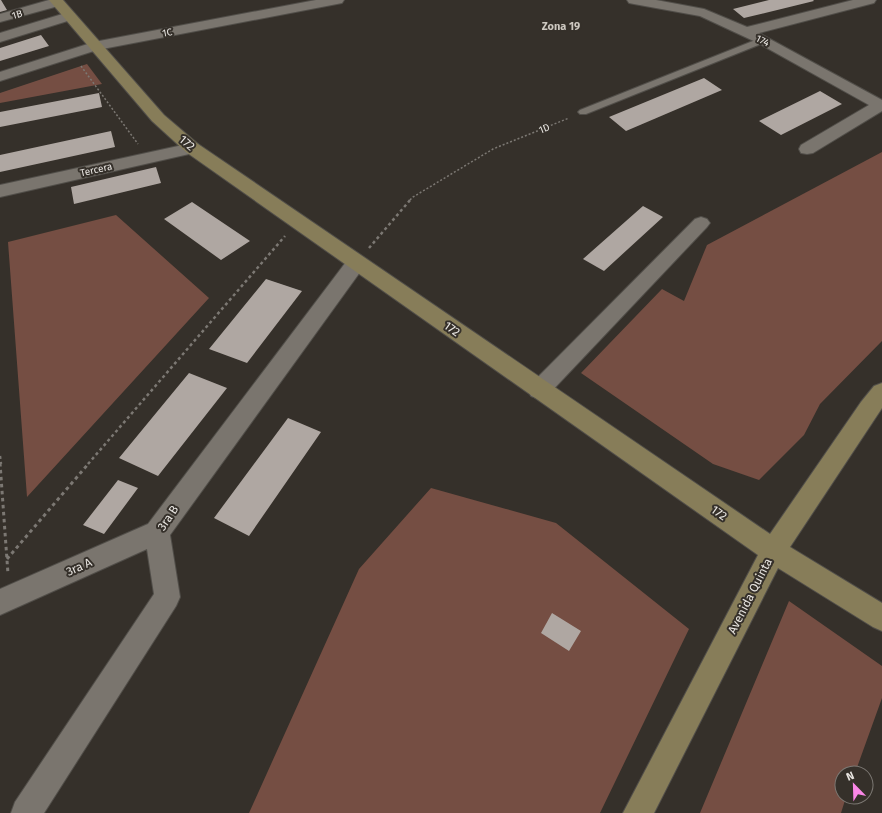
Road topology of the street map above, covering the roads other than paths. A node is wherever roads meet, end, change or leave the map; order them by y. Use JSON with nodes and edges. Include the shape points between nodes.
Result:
{"nodes":[{"id":1,"x":330,"y":0,"type":"edge"},
{"id":2,"x":634,"y":0,"type":"edge"},
{"id":3,"x":704,"y":0,"type":"edge"},
{"id":4,"x":869,"y":0,"type":"edge"},
{"id":5,"x":61,"y":6,"type":"edge"},
{"id":6,"x":0,"y":18,"type":"edge"},
{"id":7,"x":746,"y":32,"type":"junction"},
{"id":8,"x":0,"y":38,"type":"edge"},
{"id":9,"x":763,"y":40,"type":"junction"},
{"id":10,"x":94,"y":46,"type":"junction"},
{"id":11,"x":0,"y":77,"type":"edge"},
{"id":12,"x":881,"y":105,"type":"edge"},
{"id":13,"x":583,"y":112,"type":"road end"},
{"id":14,"x":192,"y":148,"type":"junction"},
{"id":15,"x":807,"y":149,"type":"dead end"},
{"id":16,"x":0,"y":191,"type":"edge"},
{"id":17,"x":701,"y":223,"type":"dead end"},
{"id":18,"x":356,"y":263,"type":"junction"},
{"id":19,"x":539,"y":390,"type":"junction"},
{"id":20,"x":882,"y":392,"type":"edge"},
{"id":21,"x":157,"y":532,"type":"junction"},
{"id":22,"x":773,"y":551,"type":"junction"},
{"id":23,"x":5,"y":600,"type":"edge"},
{"id":24,"x":882,"y":618,"type":"edge"},
{"id":25,"x":26,"y":813,"type":"edge"},
{"id":26,"x":638,"y":813,"type":"edge"}],
"edges":[{"from":1,"to":10,"type":"street","name":"1C"},
{"from":2,"to":7,"type":"street","name":"174","via":[[704,13]]},
{"from":3,"to":7,"type":"street"},
{"from":4,"to":7,"type":"street"},
{"from":5,"to":6,"type":"street","name":"1B"},
{"from":5,"to":8,"type":"street"},
{"from":5,"to":10,"type":"street","name":"172"},
{"from":7,"to":9,"type":"street","name":"174"},
{"from":9,"to":12,"type":"street","name":"174"},
{"from":9,"to":13,"type":"lane"},
{"from":10,"to":11,"type":"street","name":"1C"},
{"from":10,"to":14,"type":"street","name":"172","via":[[158,118]]},
{"from":12,"to":15,"type":"street"},
{"from":14,"to":16,"type":"street","name":"Tercera"},
{"from":14,"to":18,"type":"street","name":"172"},
{"from":17,"to":19,"type":"street"},
{"from":18,"to":19,"type":"street","name":"172"},
{"from":18,"to":21,"type":"street","name":"3ra B"},
{"from":19,"to":22,"type":"street","name":"172"},
{"from":20,"to":22,"type":"street","name":"Avenida Quinta"},
{"from":21,"to":23,"type":"street","name":"3ra A"},
{"from":21,"to":25,"type":"street","name":"3ra B","via":[[167,597]]},
{"from":22,"to":24,"type":"street","name":"172"},
{"from":22,"to":26,"type":"street","name":"Avenida Quinta"}]}
